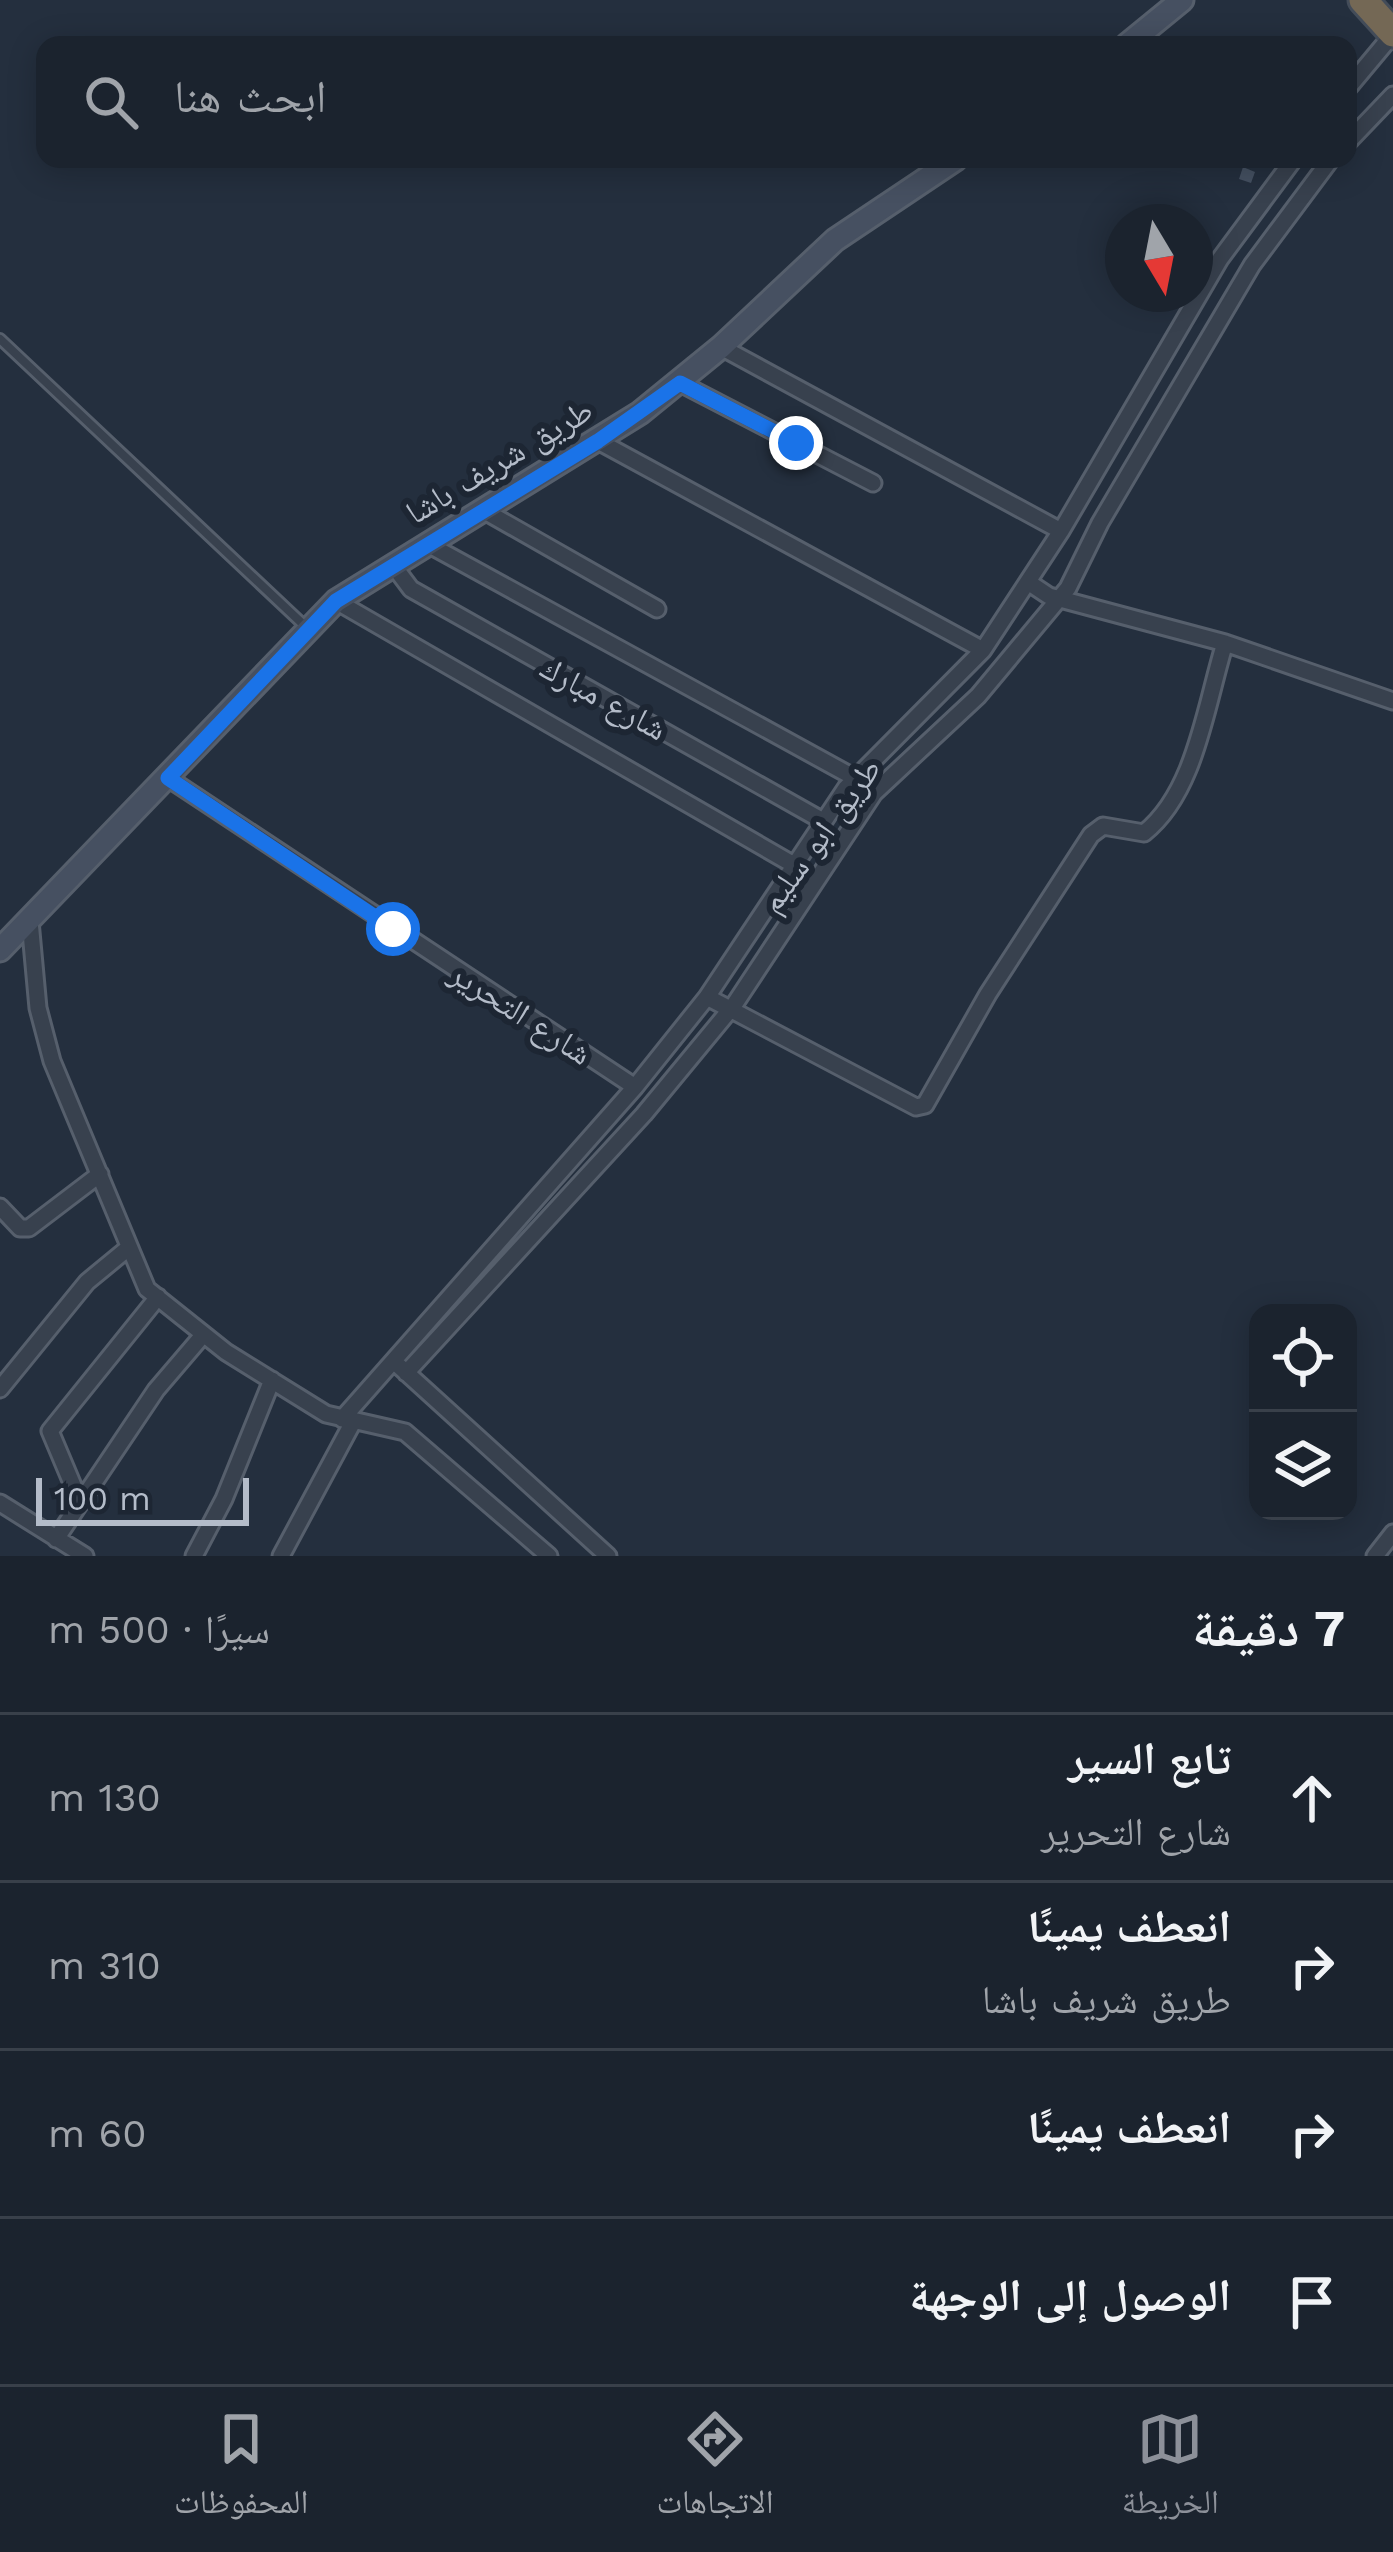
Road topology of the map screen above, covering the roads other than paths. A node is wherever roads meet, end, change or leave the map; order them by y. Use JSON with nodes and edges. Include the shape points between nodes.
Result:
{"nodes":[{"id":1,"x":1183,"y":0,"type":"edge"},
{"id":2,"x":1363,"y":0,"type":"edge"},
{"id":3,"x":1393,"y":33,"type":"edge"},
{"id":4,"x":1137,"y":36,"type":"edge"},
{"id":5,"x":1357,"y":77,"type":"edge"},
{"id":6,"x":1393,"y":95,"type":"edge"},
{"id":7,"x":1357,"y":133,"type":"edge"},
{"id":8,"x":943,"y":168,"type":"edge"},
{"id":9,"x":1287,"y":168,"type":"edge"},
{"id":10,"x":1324,"y":168,"type":"edge"},
{"id":11,"x":0,"y":339,"type":"edge"},
{"id":12,"x":721,"y":347,"type":"junction"},
{"id":13,"x":680,"y":383,"type":"junction"},
{"id":14,"x":598,"y":441,"type":"junction"},
{"id":15,"x":873,"y":483,"type":"dead end"},
{"id":16,"x":483,"y":511,"type":"junction"},
{"id":17,"x":1061,"y":531,"type":"junction"},
{"id":18,"x":426,"y":544,"type":"junction"},
{"id":19,"x":393,"y":565,"type":"junction"},
{"id":20,"x":1028,"y":582,"type":"junction"},
{"id":21,"x":1058,"y":597,"type":"junction"},
{"id":22,"x":336,"y":601,"type":"junction"},
{"id":23,"x":657,"y":609,"type":"dead end"},
{"id":24,"x":308,"y":629,"type":"junction"},
{"id":25,"x":1225,"y":643,"type":"junction"},
{"id":26,"x":983,"y":650,"type":"junction"},
{"id":27,"x":1393,"y":700,"type":"edge"},
{"id":28,"x":168,"y":778,"type":"junction"},
{"id":29,"x":855,"y":778,"type":"junction"},
{"id":30,"x":823,"y":821,"type":"junction"},
{"id":31,"x":794,"y":865,"type":"junction"},
{"id":32,"x":30,"y":921,"type":"junction"},
{"id":33,"x":4,"y":940,"type":"edge"},
{"id":34,"x":707,"y":998,"type":"junction"},
{"id":35,"x":727,"y":1012,"type":"junction"},
{"id":36,"x":635,"y":1088,"type":"junction"},
{"id":37,"x":100,"y":1174,"type":"junction"},
{"id":38,"x":0,"y":1208,"type":"edge"},
{"id":39,"x":127,"y":1249,"type":"junction"},
{"id":40,"x":158,"y":1298,"type":"junction"},
{"id":41,"x":203,"y":1335,"type":"junction"},
{"id":42,"x":392,"y":1360,"type":"junction"},
{"id":43,"x":406,"y":1373,"type":"junction"},
{"id":44,"x":272,"y":1380,"type":"junction"},
{"id":45,"x":0,"y":1389,"type":"edge"},
{"id":46,"x":348,"y":1421,"type":"junction"},
{"id":47,"x":85,"y":1498,"type":"junction"},
{"id":48,"x":0,"y":1503,"type":"edge"},
{"id":49,"x":1393,"y":1533,"type":"edge"},
{"id":50,"x":56,"y":1539,"type":"junction"},
{"id":51,"x":85,"y":1556,"type":"edge"},
{"id":52,"x":194,"y":1556,"type":"edge"},
{"id":53,"x":280,"y":1556,"type":"edge"},
{"id":54,"x":548,"y":1556,"type":"edge"},
{"id":55,"x":608,"y":1556,"type":"edge"},
{"id":56,"x":1375,"y":1556,"type":"edge"}],
"edges":[{"from":1,"to":4,"type":"street"},
{"from":2,"to":3,"type":"highway"},
{"from":3,"to":5,"type":"street"},
{"from":6,"to":7,"type":"street"},
{"from":8,"to":12,"type":"street","name":"طريق شريف باشا","via":[[835,240]]},
{"from":9,"to":17,"type":"street","name":"طريق ابو سليم","via":[[1220,260]]},
{"from":10,"to":21,"type":"street","name":"طريق ابو سليم","via":[[1252,265]]},
{"from":11,"to":24,"type":"lane"},
{"from":12,"to":13,"type":"street","name":"طريق شريف باشا"},
{"from":12,"to":17,"type":"street"},
{"from":13,"to":14,"type":"street","name":"طريق شريف باشا"},
{"from":13,"to":15,"type":"street"},
{"from":14,"to":16,"type":"street","name":"طريق شريف باشا"},
{"from":14,"to":26,"type":"street"},
{"from":16,"to":18,"type":"street","name":"طريق شريف باشا"},
{"from":16,"to":23,"type":"street"},
{"from":17,"to":20,"type":"street","name":"طريق ابو سليم"},
{"from":18,"to":19,"type":"street","name":"طريق شريف باشا"},
{"from":18,"to":29,"type":"street"},
{"from":19,"to":22,"type":"street","name":"طريق شريف باشا"},
{"from":19,"to":30,"type":"street","name":"شارع مبارك","via":[[411,589]]},
{"from":20,"to":21,"type":"street"},
{"from":20,"to":26,"type":"street","name":"طريق ابو سليم"},
{"from":21,"to":25,"type":"street"},
{"from":21,"to":35,"type":"street","name":"طريق ابو سليم","via":[[978,696],[874,793]]},
{"from":22,"to":24,"type":"street","name":"طريق شريف باشا"},
{"from":22,"to":31,"type":"street"},
{"from":24,"to":28,"type":"street","name":"طريق شريف باشا"},
{"from":25,"to":27,"type":"street"},
{"from":25,"to":35,"type":"street","via":[[1190,766],[1153,824],[1144,833],[1103,826],[1091,835],[923,1107]]},
{"from":26,"to":29,"type":"street","name":"طريق ابو سليم"},
{"from":28,"to":32,"type":"street","name":"طريق شريف باشا"},
{"from":28,"to":36,"type":"street","name":"شارع التحرير"},
{"from":29,"to":30,"type":"street","name":"طريق ابو سليم"},
{"from":30,"to":31,"type":"street","name":"طريق ابو سليم"},
{"from":31,"to":34,"type":"street","name":"طريق ابو سليم"},
{"from":32,"to":33,"type":"street","name":"طريق شريف باشا"},
{"from":32,"to":37,"type":"street","via":[[44,1034]]},
{"from":34,"to":35,"type":"street"},
{"from":34,"to":36,"type":"street","name":"طريق ابو سليم"},
{"from":35,"to":43,"type":"street","name":"طريق ابو سليم"},
{"from":36,"to":42,"type":"street","name":"طريق ابو سليم"},
{"from":37,"to":38,"type":"street","via":[[28,1228]]},
{"from":37,"to":39,"type":"street"},
{"from":39,"to":40,"type":"street"},
{"from":39,"to":45,"type":"street","via":[[74,1296]]},
{"from":40,"to":41,"type":"street"},
{"from":40,"to":47,"type":"street","via":[[50,1431]]},
{"from":41,"to":44,"type":"street"},
{"from":41,"to":47,"type":"street"},
{"from":42,"to":43,"type":"street"},
{"from":42,"to":46,"type":"street","name":"طريق ابو سليم"},
{"from":43,"to":55,"type":"street"},
{"from":44,"to":46,"type":"street"},
{"from":44,"to":52,"type":"street"},
{"from":46,"to":53,"type":"street","name":"طريق ابو سليم"},
{"from":46,"to":54,"type":"street","via":[[405,1432]]},
{"from":47,"to":50,"type":"street"},
{"from":48,"to":50,"type":"street"},
{"from":49,"to":56,"type":"street"},
{"from":50,"to":51,"type":"street"}]}
